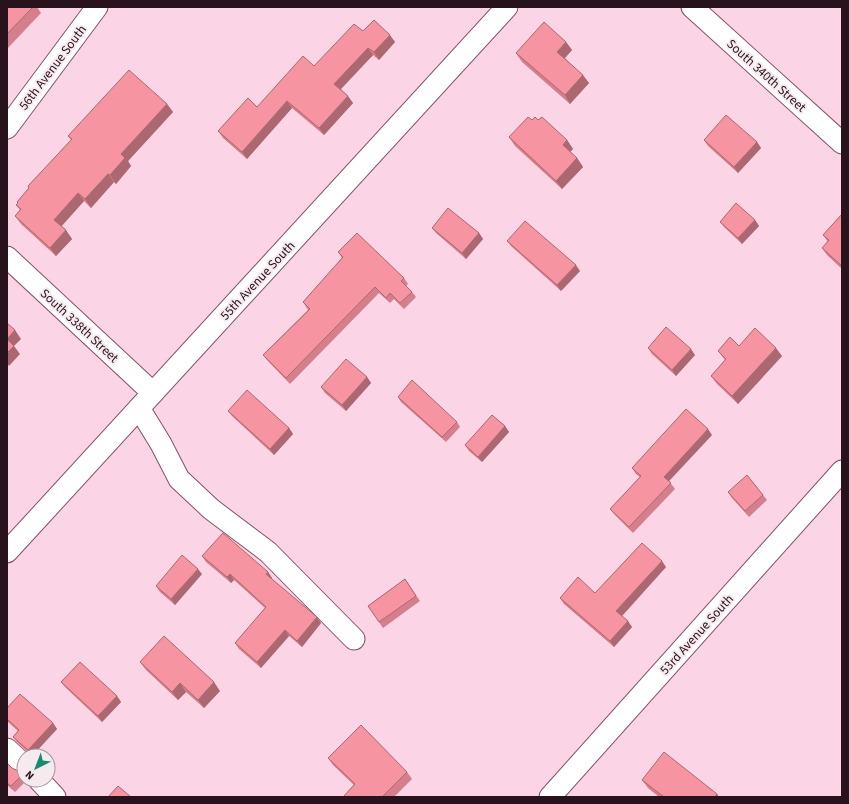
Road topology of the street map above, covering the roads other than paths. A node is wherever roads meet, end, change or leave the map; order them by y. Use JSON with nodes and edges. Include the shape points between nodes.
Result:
{"nodes":[{"id":1,"x":97,"y":7,"type":"edge"},
{"id":2,"x":507,"y":7,"type":"edge"},
{"id":3,"x":692,"y":7,"type":"edge"},
{"id":4,"x":7,"y":128,"type":"edge"},
{"id":5,"x":842,"y":143,"type":"edge"},
{"id":6,"x":7,"y":257,"type":"edge"},
{"id":7,"x":146,"y":401,"type":"junction"},
{"id":8,"x":842,"y":471,"type":"edge"},
{"id":9,"x":7,"y":552,"type":"edge"},
{"id":10,"x":354,"y":639,"type":"dead end"},
{"id":11,"x":7,"y":749,"type":"edge"},
{"id":12,"x":16,"y":757,"type":"edge"},
{"id":13,"x":47,"y":788,"type":"edge"},
{"id":14,"x":55,"y":797,"type":"edge"},
{"id":15,"x":550,"y":797,"type":"edge"}],
"edges":[{"from":1,"to":4,"type":"street","name":"56th Avenue South"},
{"from":2,"to":7,"type":"street","name":"55th Avenue South"},
{"from":3,"to":5,"type":"street","name":"South 340th Street"},
{"from":6,"to":7,"type":"street","name":"South 338th Street"},
{"from":7,"to":9,"type":"street","name":"55th Avenue South"},
{"from":7,"to":10,"type":"street","name":"South 338th Street","via":[[161,444],[179,479],[210,509],[268,552]]},
{"from":8,"to":15,"type":"street","name":"53rd Avenue South"},
{"from":11,"to":12,"type":"street"},
{"from":13,"to":14,"type":"street"}]}
